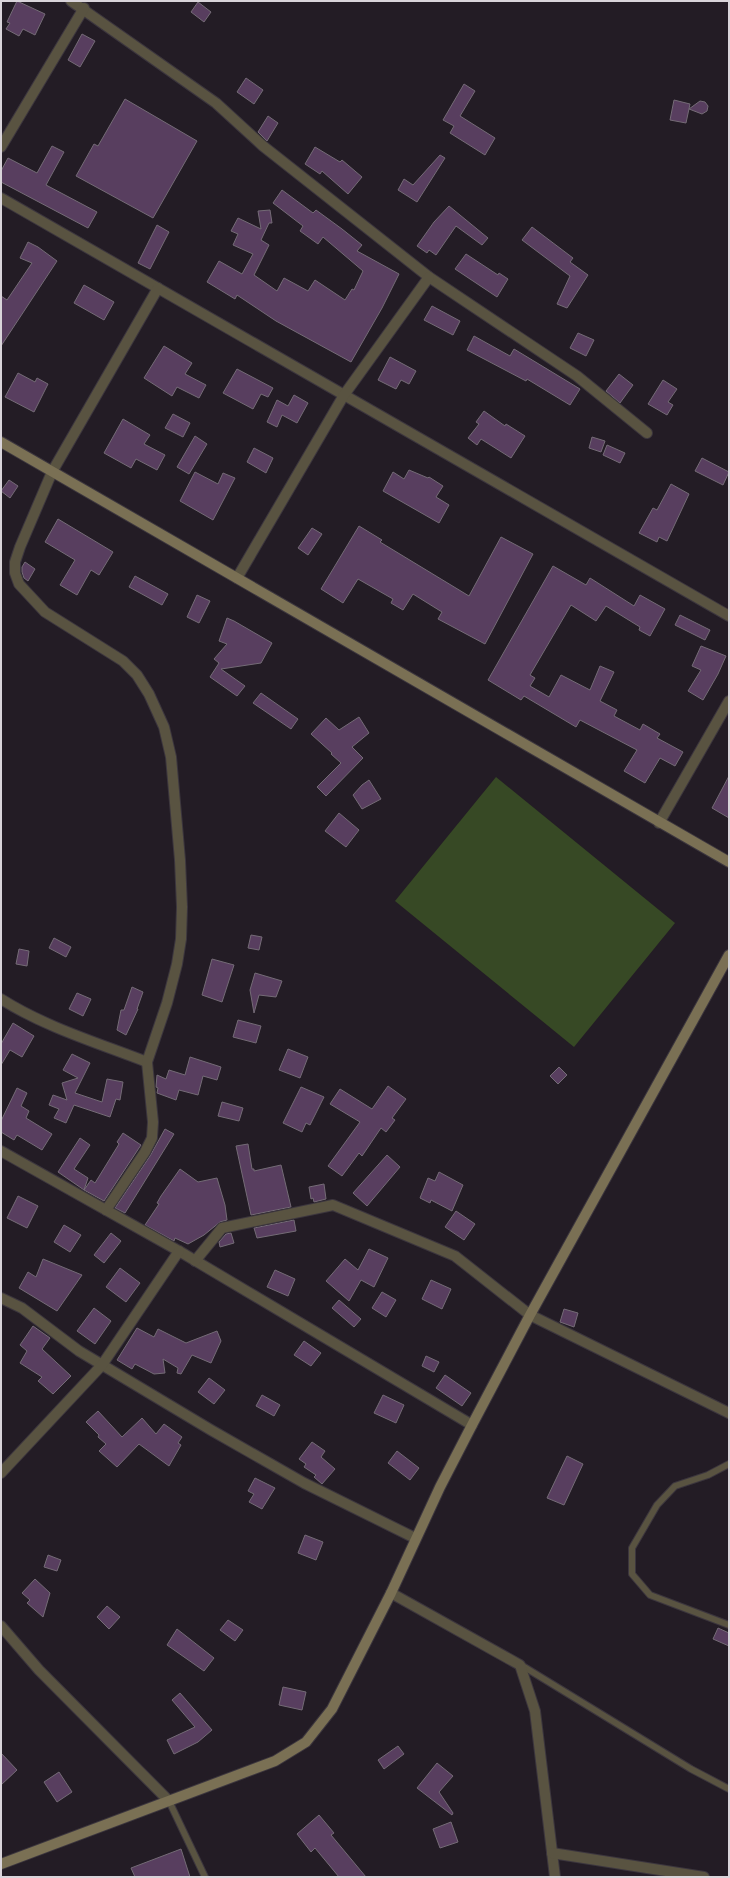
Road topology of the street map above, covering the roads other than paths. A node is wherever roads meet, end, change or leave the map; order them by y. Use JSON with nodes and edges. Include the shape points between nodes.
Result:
{"nodes":[{"id":1,"x":72,"y":1,"type":"edge"},
{"id":2,"x":84,"y":8,"type":"junction"},
{"id":3,"x":1,"y":147,"type":"edge"},
{"id":4,"x":1,"y":198,"type":"edge"},
{"id":5,"x":429,"y":277,"type":"junction"},
{"id":6,"x":158,"y":288,"type":"junction"},
{"id":7,"x":344,"y":395,"type":"junction"},
{"id":8,"x":647,"y":433,"type":"dead end"},
{"id":9,"x":1,"y":442,"type":"edge"},
{"id":10,"x":52,"y":472,"type":"junction"},
{"id":11,"x":237,"y":578,"type":"junction"},
{"id":12,"x":729,"y":616,"type":"edge"},
{"id":13,"x":729,"y":700,"type":"edge"},
{"id":14,"x":659,"y":823,"type":"junction"},
{"id":15,"x":729,"y":862,"type":"edge"},
{"id":16,"x":729,"y":955,"type":"edge"},
{"id":17,"x":1,"y":999,"type":"edge"},
{"id":18,"x":146,"y":1062,"type":"junction"},
{"id":19,"x":1,"y":1151,"type":"edge"},
{"id":20,"x":106,"y":1210,"type":"junction"},
{"id":21,"x":179,"y":1252,"type":"junction"},
{"id":22,"x":195,"y":1261,"type":"junction"},
{"id":23,"x":1,"y":1298,"type":"edge"},
{"id":24,"x":530,"y":1316,"type":"junction"},
{"id":25,"x":102,"y":1365,"type":"junction"},
{"id":26,"x":729,"y":1413,"type":"edge"},
{"id":27,"x":472,"y":1426,"type":"junction"},
{"id":28,"x":729,"y":1464,"type":"edge"},
{"id":29,"x":1,"y":1473,"type":"edge"},
{"id":30,"x":415,"y":1538,"type":"junction"},
{"id":31,"x":391,"y":1593,"type":"junction"},
{"id":32,"x":729,"y":1625,"type":"edge"},
{"id":33,"x":1,"y":1626,"type":"edge"},
{"id":34,"x":520,"y":1665,"type":"junction"},
{"id":35,"x":729,"y":1789,"type":"edge"},
{"id":36,"x":168,"y":1801,"type":"junction"},
{"id":37,"x":552,"y":1853,"type":"junction"},
{"id":38,"x":1,"y":1864,"type":"edge"},
{"id":39,"x":205,"y":1877,"type":"edge"},
{"id":40,"x":555,"y":1877,"type":"edge"},
{"id":41,"x":704,"y":1877,"type":"edge"}],
"edges":[{"from":1,"to":2,"type":"street"},
{"from":2,"to":3,"type":"street"},
{"from":2,"to":5,"type":"street","via":[[216,103],[263,146]]},
{"from":4,"to":6,"type":"street"},
{"from":5,"to":7,"type":"street"},
{"from":5,"to":8,"type":"street","via":[[577,376]]},
{"from":6,"to":7,"type":"street"},
{"from":6,"to":10,"type":"street"},
{"from":7,"to":11,"type":"street"},
{"from":7,"to":12,"type":"street"},
{"from":9,"to":10,"type":"street"},
{"from":10,"to":11,"type":"street"},
{"from":10,"to":18,"type":"street","via":[[15,562],[19,584],[45,612],[123,660],[137,675],[164,727],[171,757],[181,876],[181,939],[167,1003]]},
{"from":11,"to":14,"type":"street"},
{"from":13,"to":14,"type":"street"},
{"from":14,"to":15,"type":"street"},
{"from":16,"to":24,"type":"street"},
{"from":17,"to":18,"type":"street","via":[[52,1026]]},
{"from":18,"to":20,"type":"street","via":[[152,1138]]},
{"from":19,"to":20,"type":"street"},
{"from":20,"to":21,"type":"street"},
{"from":21,"to":22,"type":"street"},
{"from":21,"to":25,"type":"street"},
{"from":22,"to":24,"type":"street","via":[[222,1228],[333,1205],[454,1256]]},
{"from":22,"to":27,"type":"street"},
{"from":23,"to":25,"type":"street","via":[[22,1308]]},
{"from":24,"to":26,"type":"street"},
{"from":24,"to":27,"type":"street"},
{"from":25,"to":29,"type":"street"},
{"from":25,"to":30,"type":"street","via":[[304,1483]]},
{"from":27,"to":30,"type":"street"},
{"from":28,"to":32,"type":"lane","via":[[708,1475],[674,1486],[657,1505],[632,1548],[632,1574],[650,1595]]},
{"from":30,"to":31,"type":"street"},
{"from":31,"to":34,"type":"street"},
{"from":31,"to":36,"type":"street","via":[[332,1709],[306,1742],[275,1761]]},
{"from":33,"to":36,"type":"street","via":[[39,1670]]},
{"from":34,"to":35,"type":"lane","via":[[690,1769]]},
{"from":34,"to":37,"type":"street","via":[[535,1711]]},
{"from":36,"to":38,"type":"street"},
{"from":36,"to":39,"type":"lane"},
{"from":37,"to":40,"type":"street"},
{"from":37,"to":41,"type":"street"}]}
